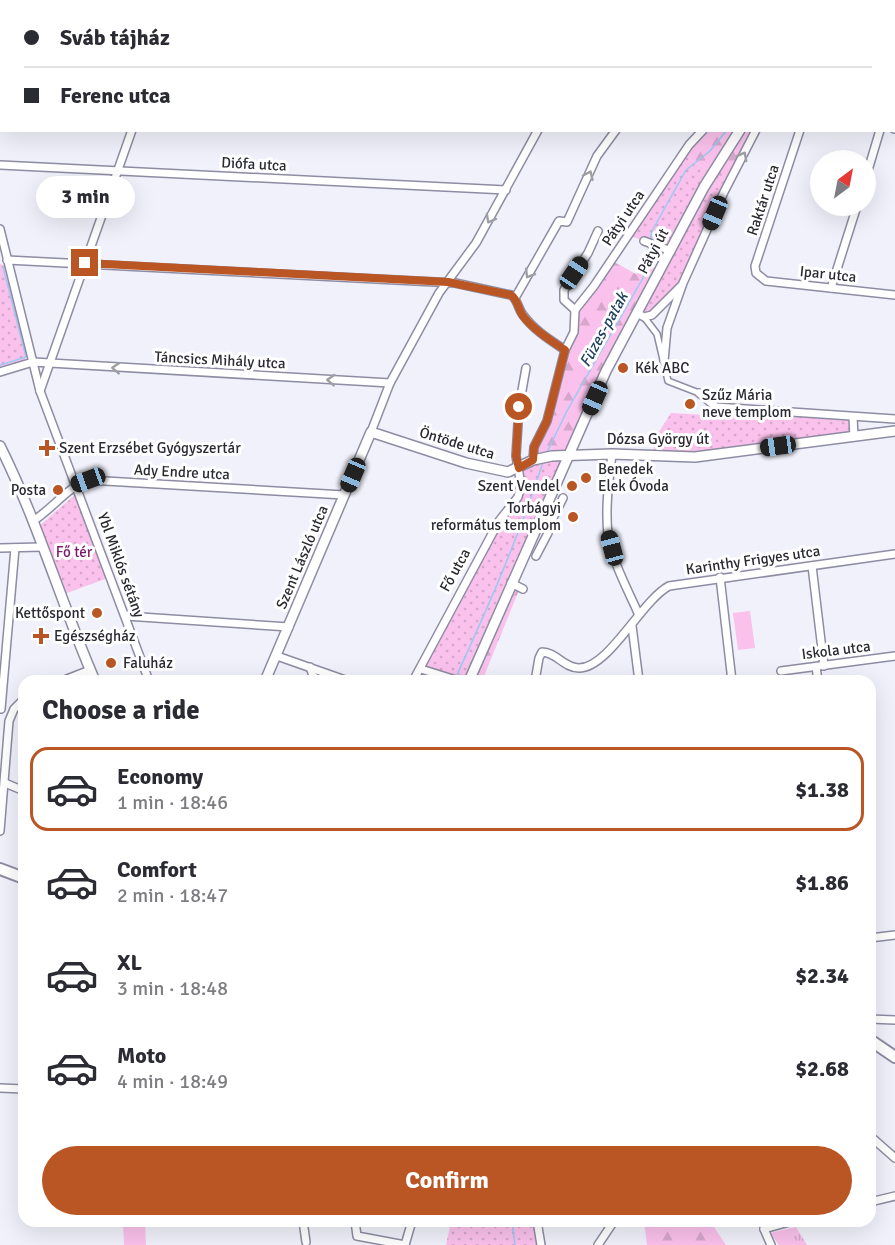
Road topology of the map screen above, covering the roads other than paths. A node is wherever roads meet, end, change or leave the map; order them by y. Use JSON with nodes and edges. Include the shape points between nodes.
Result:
{"nodes":[{"id":1,"x":131,"y":132,"type":"edge"},
{"id":2,"x":537,"y":132,"type":"edge"},
{"id":3,"x":615,"y":132,"type":"edge"},
{"id":4,"x":701,"y":132,"type":"edge"},
{"id":5,"x":739,"y":132,"type":"edge"},
{"id":6,"x":755,"y":132,"type":"edge"},
{"id":7,"x":799,"y":132,"type":"edge"},
{"id":8,"x":879,"y":132,"type":"edge"},
{"id":9,"x":874,"y":150,"type":"edge"},
{"id":10,"x":0,"y":165,"type":"edge"},
{"id":11,"x":118,"y":170,"type":"junction"},
{"id":12,"x":506,"y":190,"type":"junction"},
{"id":13,"x":853,"y":216,"type":"edge"},
{"id":14,"x":0,"y":229,"type":"edge"},
{"id":15,"x":598,"y":231,"type":"dead end"},
{"id":16,"x":644,"y":241,"type":"dead end"},
{"id":17,"x":671,"y":251,"type":"junction"},
{"id":18,"x":7,"y":260,"type":"junction"},
{"id":19,"x":85,"y":263,"type":"junction"},
{"id":20,"x":759,"y":278,"type":"joint"},
{"id":21,"x":448,"y":282,"type":"junction"},
{"id":22,"x":683,"y":284,"type":"junction"},
{"id":23,"x":831,"y":288,"type":"junction"},
{"id":24,"x":895,"y":296,"type":"edge"},
{"id":25,"x":515,"y":298,"type":"junction"},
{"id":26,"x":575,"y":310,"type":"junction"},
{"id":27,"x":641,"y":315,"type":"junction"},
{"id":28,"x":565,"y":350,"type":"junction"},
{"id":29,"x":664,"y":361,"type":"junction"},
{"id":30,"x":33,"y":362,"type":"junction"},
{"id":31,"x":49,"y":364,"type":"junction"},
{"id":32,"x":526,"y":368,"type":"dead end"},
{"id":33,"x":0,"y":372,"type":"edge"},
{"id":34,"x":390,"y":383,"type":"junction"},
{"id":35,"x":40,"y":391,"type":"junction"},
{"id":36,"x":699,"y":393,"type":"joint"},
{"id":37,"x":853,"y":417,"type":"junction"},
{"id":38,"x":895,"y":419,"type":"edge"},
{"id":39,"x":895,"y":431,"type":"edge"},
{"id":40,"x":371,"y":432,"type":"junction"},
{"id":41,"x":854,"y":437,"type":"junction"},
{"id":42,"x":0,"y":446,"type":"edge"},
{"id":43,"x":569,"y":454,"type":"junction"},
{"id":44,"x":612,"y":454,"type":"junction"},
{"id":45,"x":536,"y":459,"type":"junction"},
{"id":46,"x":519,"y":468,"type":"junction"},
{"id":47,"x":77,"y":484,"type":"junction"},
{"id":48,"x":344,"y":495,"type":"junction"},
{"id":49,"x":563,"y":498,"type":"dead end"},
{"id":50,"x":543,"y":514,"type":"junction"},
{"id":51,"x":33,"y":521,"type":"junction"},
{"id":52,"x":548,"y":533,"type":"dead end"},
{"id":53,"x":42,"y":547,"type":"junction"},
{"id":54,"x":0,"y":548,"type":"edge"},
{"id":55,"x":15,"y":548,"type":"junction"},
{"id":56,"x":895,"y":554,"type":"edge"},
{"id":57,"x":536,"y":556,"type":"dead end"},
{"id":58,"x":812,"y":566,"type":"junction"},
{"id":59,"x":720,"y":577,"type":"junction"},
{"id":60,"x":511,"y":583,"type":"junction"},
{"id":61,"x":523,"y":589,"type":"dead end"},
{"id":62,"x":638,"y":613,"type":"junction"},
{"id":63,"x":126,"y":616,"type":"junction"},
{"id":64,"x":632,"y":626,"type":"junction"},
{"id":65,"x":289,"y":627,"type":"junction"},
{"id":66,"x":277,"y":656,"type":"junction"},
{"id":67,"x":895,"y":656,"type":"edge"},
{"id":68,"x":820,"y":666,"type":"junction"},
{"id":69,"x":310,"y":667,"type":"junction"},
{"id":70,"x":421,"y":669,"type":"junction"},
{"id":71,"x":90,"y":670,"type":"junction"},
{"id":72,"x":781,"y":671,"type":"dead end"},
{"id":73,"x":77,"y":675,"type":"edge"},
{"id":74,"x":92,"y":675,"type":"edge"},
{"id":75,"x":147,"y":675,"type":"edge"},
{"id":76,"x":268,"y":675,"type":"edge"},
{"id":77,"x":313,"y":675,"type":"edge"},
{"id":78,"x":332,"y":675,"type":"edge"},
{"id":79,"x":417,"y":675,"type":"edge"},
{"id":80,"x":440,"y":675,"type":"edge"},
{"id":81,"x":472,"y":675,"type":"edge"},
{"id":82,"x":536,"y":675,"type":"edge"},
{"id":83,"x":638,"y":675,"type":"edge"},
{"id":84,"x":731,"y":675,"type":"edge"},
{"id":85,"x":819,"y":675,"type":"edge"},
{"id":86,"x":18,"y":702,"type":"edge"},
{"id":87,"x":18,"y":708,"type":"edge"},
{"id":88,"x":0,"y":709,"type":"edge"},
{"id":89,"x":9,"y":721,"type":"junction"},
{"id":90,"x":4,"y":783,"type":"junction"},
{"id":91,"x":18,"y":789,"type":"edge"},
{"id":92,"x":0,"y":831,"type":"edge"},
{"id":93,"x":0,"y":869,"type":"edge"},
{"id":94,"x":18,"y":876,"type":"edge"},
{"id":95,"x":895,"y":935,"type":"edge"},
{"id":96,"x":876,"y":937,"type":"edge"},
{"id":97,"x":876,"y":1019,"type":"edge"},
{"id":98,"x":895,"y":1020,"type":"edge"},
{"id":99,"x":876,"y":1044,"type":"edge"},
{"id":100,"x":895,"y":1057,"type":"edge"},
{"id":101,"x":0,"y":1088,"type":"edge"},
{"id":102,"x":18,"y":1089,"type":"edge"},
{"id":103,"x":876,"y":1141,"type":"edge"},
{"id":104,"x":895,"y":1158,"type":"edge"},
{"id":105,"x":895,"y":1196,"type":"edge"},
{"id":106,"x":876,"y":1201,"type":"edge"},
{"id":107,"x":304,"y":1227,"type":"edge"},
{"id":108,"x":356,"y":1227,"type":"edge"},
{"id":109,"x":410,"y":1227,"type":"edge"},
{"id":110,"x":538,"y":1227,"type":"edge"},
{"id":111,"x":610,"y":1227,"type":"edge"},
{"id":112,"x":766,"y":1227,"type":"edge"},
{"id":113,"x":306,"y":1242,"type":"dead end"},
{"id":114,"x":405,"y":1245,"type":"edge"},
{"id":115,"x":541,"y":1245,"type":"edge"},
{"id":116,"x":598,"y":1245,"type":"edge"},
{"id":117,"x":771,"y":1245,"type":"edge"}],
"edges":[{"from":1,"to":11,"type":"street"},
{"from":2,"to":12,"type":"street","name":"Szent László utca"},
{"from":3,"to":25,"type":"street","via":[[597,156],[567,222],[559,221]]},
{"from":4,"to":26,"type":"street","name":"Pátyi utca"},
{"from":5,"to":17,"type":"street","name":"Pátyi út"},
{"from":22,"to":6,"type":"street","one_way":true},
{"from":7,"to":20,"type":"street","name":"Raktár utca","via":[[755,266]]},
{"from":8,"to":9,"type":"street"},
{"from":10,"to":11,"type":"street","name":"Diófa utca"},
{"from":11,"to":12,"type":"street","name":"Diófa utca"},
{"from":11,"to":19,"type":"street"},
{"from":12,"to":21,"type":"street","name":"Szent László utca","one_way":true},
{"from":13,"to":23,"type":"street"},
{"from":14,"to":18,"type":"street"},
{"from":15,"to":26,"type":"street","via":[[564,290],[564,300]]},
{"from":16,"to":17,"type":"street"},
{"from":17,"to":27,"type":"street","name":"Pátyi út"},
{"from":18,"to":19,"type":"street"},
{"from":18,"to":30,"type":"street"},
{"from":19,"to":21,"type":"street"},
{"from":19,"to":31,"type":"street"},
{"from":20,"to":23,"type":"street","name":"Ipar utca"},
{"from":21,"to":25,"type":"street"},
{"from":21,"to":34,"type":"street","name":"Szent László utca"},
{"from":22,"to":27,"type":"street","via":[[652,315]]},
{"from":22,"to":29,"type":"street","via":[[667,328]]},
{"from":23,"to":24,"type":"street","name":"Ipar utca"},
{"from":25,"to":28,"type":"street","via":[[521,314],[534,328]]},
{"from":26,"to":28,"type":"street","name":"Pátyi utca","via":[[574,332]]},
{"from":27,"to":29,"type":"street","via":[[654,327]]},
{"from":27,"to":43,"type":"street","name":"Pátyi út","via":[[606,371]]},
{"from":28,"to":45,"type":"street","name":"Pátyi utca","via":[[547,421],[534,447]]},
{"from":29,"to":36,"type":"street","via":[[668,381]]},
{"from":30,"to":31,"type":"street","name":"Táncsics Mihály utca"},
{"from":30,"to":33,"type":"street"},
{"from":30,"to":35,"type":"street","name":"Ybl Miklós sétány"},
{"from":34,"to":31,"type":"street","name":"Táncsics Mihály utca","one_way":true},
{"from":31,"to":35,"type":"street"},
{"from":32,"to":46,"type":"street","name":"Fő utca","via":[[519,407]]},
{"from":34,"to":40,"type":"street","name":"Szent László utca"},
{"from":35,"to":47,"type":"street","name":"Ybl Miklós sétány"},
{"from":36,"to":37,"type":"street","via":[[716,407]]},
{"from":37,"to":38,"type":"street"},
{"from":37,"to":41,"type":"street"},
{"from":39,"to":41,"type":"street","name":"Dózsa György út"},
{"from":40,"to":46,"type":"street","name":"Öntöde utca","via":[[497,471]]},
{"from":40,"to":48,"type":"street","name":"Szent László utca"},
{"from":41,"to":44,"type":"street","name":"Dózsa György út","via":[[695,458]]},
{"from":42,"to":51,"type":"street"},
{"from":43,"to":44,"type":"street","name":"Dózsa György út"},
{"from":43,"to":45,"type":"street","name":"Öntöde utca"},
{"from":43,"to":50,"type":"street"},
{"from":44,"to":62,"type":"street","via":[[609,535],[615,560]]},
{"from":45,"to":46,"type":"street","name":"Öntöde utca"},
{"from":46,"to":70,"type":"street","name":"Fő utca","via":[[518,497],[499,521]]},
{"from":47,"to":48,"type":"street","name":"Ady Endre utca","via":[[88,480]]},
{"from":47,"to":51,"type":"street"},
{"from":47,"to":63,"type":"street","name":"Ybl Miklós sétány"},
{"from":48,"to":65,"type":"street","name":"Szent László utca"},
{"from":49,"to":50,"type":"street","via":[[553,518]]},
{"from":50,"to":60,"type":"street"},
{"from":51,"to":53,"type":"street"},
{"from":52,"to":57,"type":"street"},
{"from":53,"to":55,"type":"street"},
{"from":53,"to":71,"type":"street"},
{"from":54,"to":55,"type":"street"},
{"from":55,"to":88,"type":"street"},
{"from":56,"to":58,"type":"street","name":"Karinthy Frigyes utca"},
{"from":58,"to":59,"type":"street","name":"Karinthy Frigyes utca"},
{"from":58,"to":68,"type":"street"},
{"from":59,"to":62,"type":"street","name":"Karinthy Frigyes utca","via":[[669,586]]},
{"from":59,"to":84,"type":"street"},
{"from":60,"to":61,"type":"street"},
{"from":60,"to":81,"type":"street"},
{"from":62,"to":64,"type":"street","name":"Karinthy Frigyes utca"},
{"from":63,"to":65,"type":"street"},
{"from":63,"to":75,"type":"street","name":"Ybl Miklós sétány"},
{"from":64,"to":82,"type":"street","via":[[604,655],[584,668],[571,667],[542,652]]},
{"from":64,"to":83,"type":"street"},
{"from":65,"to":66,"type":"street","name":"Szent László utca"},
{"from":66,"to":69,"type":"street"},
{"from":66,"to":76,"type":"street","name":"Szent László utca"},
{"from":67,"to":68,"type":"street","name":"Iskola utca"},
{"from":68,"to":72,"type":"street","name":"Iskola utca"},
{"from":68,"to":85,"type":"street"},
{"from":69,"to":77,"type":"street"},
{"from":69,"to":78,"type":"street"},
{"from":70,"to":79,"type":"street","name":"Fő utca"},
{"from":70,"to":80,"type":"street"},
{"from":71,"to":73,"type":"street"},
{"from":71,"to":74,"type":"street"},
{"from":86,"to":88,"type":"street"},
{"from":87,"to":89,"type":"street"},
{"from":88,"to":89,"type":"street"},
{"from":89,"to":90,"type":"street"},
{"from":90,"to":91,"type":"street"},
{"from":90,"to":92,"type":"street"},
{"from":93,"to":94,"type":"main road"},
{"from":95,"to":96,"type":"street"},
{"from":97,"to":98,"type":"street"},
{"from":99,"to":100,"type":"main road"},
{"from":101,"to":102,"type":"street"},
{"from":103,"to":104,"type":"street"},
{"from":105,"to":106,"type":"street"},
{"from":107,"to":113,"type":"street"},
{"from":108,"to":114,"type":"street","via":[[357,1236]]},
{"from":109,"to":114,"type":"street"},
{"from":110,"to":115,"type":"street"},
{"from":111,"to":116,"type":"street"},
{"from":112,"to":117,"type":"street"}]}
